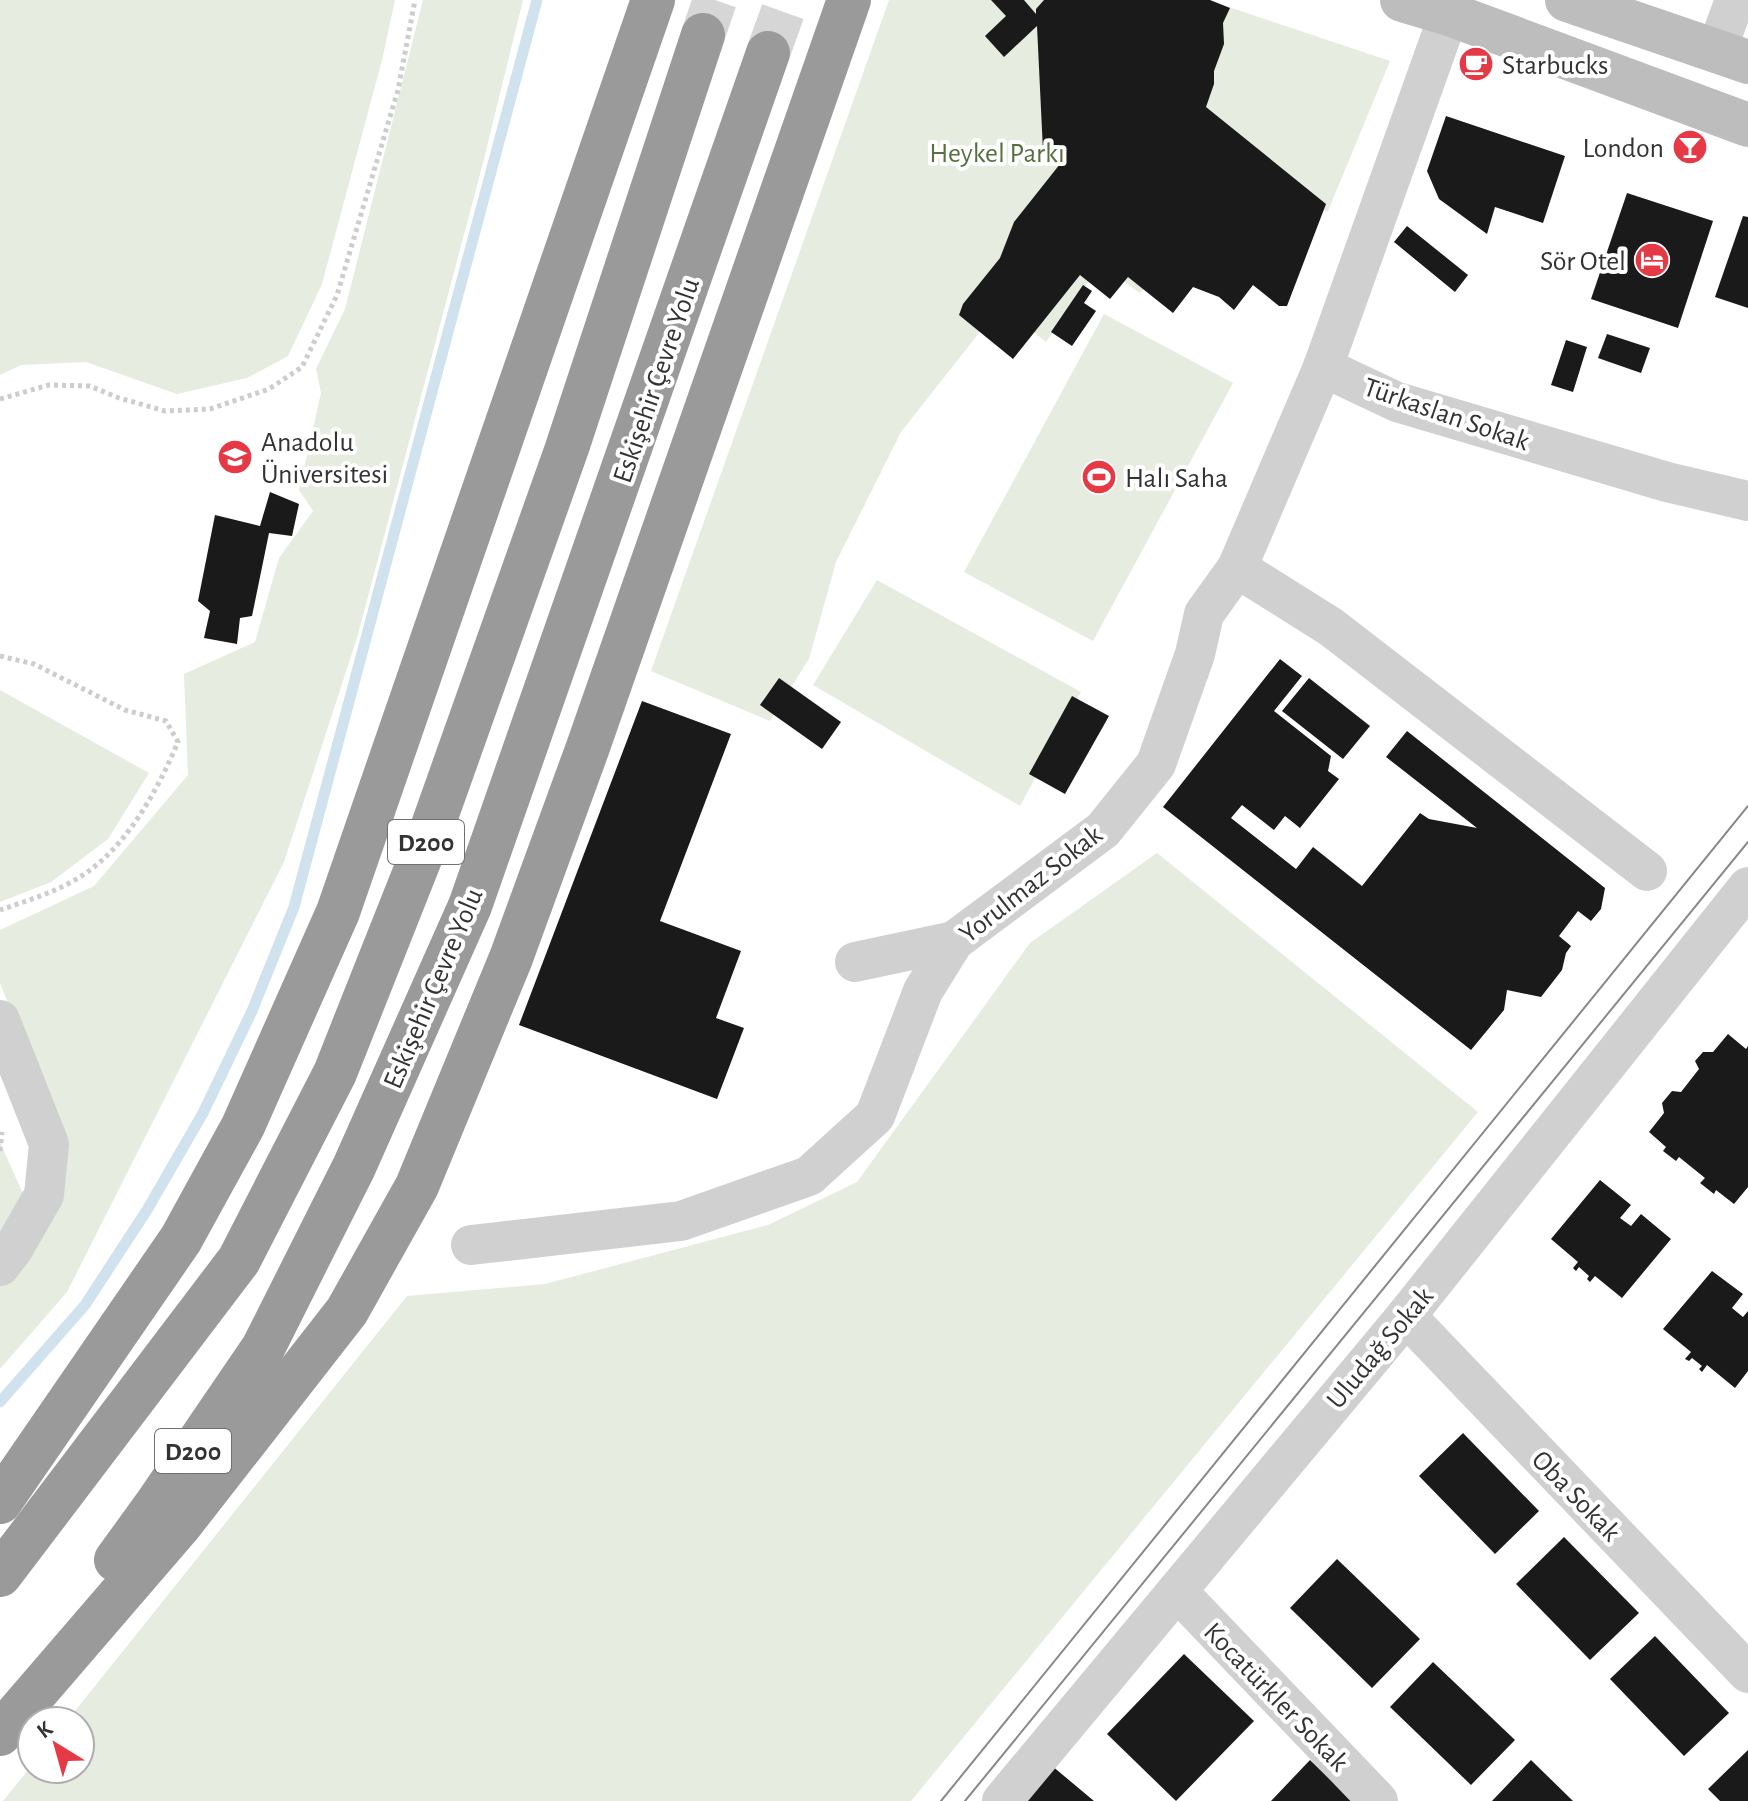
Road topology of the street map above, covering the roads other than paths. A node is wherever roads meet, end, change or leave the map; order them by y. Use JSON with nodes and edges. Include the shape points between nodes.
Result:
{"nodes":[{"id":1,"x":817,"y":0,"type":"edge"},
{"id":2,"x":849,"y":0,"type":"edge"},
{"id":3,"x":1402,"y":0,"type":"edge"},
{"id":4,"x":1567,"y":0,"type":"edge"},
{"id":5,"x":1735,"y":0,"type":"edge"},
{"id":6,"x":653,"y":3,"type":"edge"},
{"id":7,"x":1449,"y":14,"type":"junction"},
{"id":8,"x":703,"y":35,"type":"tunnel mouth"},
{"id":9,"x":768,"y":53,"type":"tunnel mouth"},
{"id":10,"x":1732,"y":57,"type":"edge"},
{"id":11,"x":825,"y":66,"type":"junction"},
{"id":12,"x":1748,"y":125,"type":"edge"},
{"id":13,"x":1323,"y":367,"type":"junction"},
{"id":14,"x":1748,"y":501,"type":"edge"},
{"id":15,"x":1237,"y":568,"type":"junction"},
{"id":16,"x":1647,"y":871,"type":"dead end"},
{"id":17,"x":1748,"y":887,"type":"edge"},
{"id":18,"x":954,"y":941,"type":"junction"},
{"id":19,"x":855,"y":962,"type":"dead end"},
{"id":20,"x":0,"y":1020,"type":"edge"},
{"id":21,"x":471,"y":1245,"type":"dead end"},
{"id":22,"x":0,"y":1266,"type":"edge"},
{"id":23,"x":1406,"y":1316,"type":"junction"},
{"id":24,"x":0,"y":1502,"type":"edge"},
{"id":25,"x":0,"y":1575,"type":"edge"},
{"id":26,"x":1177,"y":1591,"type":"junction"},
{"id":27,"x":1747,"y":1671,"type":"edge"},
{"id":28,"x":0,"y":1716,"type":"edge"},
{"id":29,"x":0,"y":1734,"type":"edge"},
{"id":30,"x":1002,"y":1801,"type":"edge"},
{"id":31,"x":1378,"y":1801,"type":"edge"}],
"edges":[{"from":1,"to":11,"type":"highway","via":[[828,27]]},
{"from":2,"to":11,"type":"highway"},
{"from":3,"to":7,"type":"main road"},
{"from":4,"to":10,"type":"main road"},
{"from":5,"to":10,"type":"street"},
{"from":6,"to":24,"type":"highway","via":[[338,912],[243,1126],[181,1239]]},
{"from":7,"to":12,"type":"main road"},
{"from":7,"to":13,"type":"street"},
{"from":8,"to":25,"type":"highway","name":"Eskişehir Çevre Yolu","number":"D200","via":[[557,477],[431,831],[335,1073],[239,1260]]},
{"from":9,"to":28,"type":"highway","name":"Eskişehir Çevre Yolu","number":"D200","via":[[470,906],[354,1167],[263,1348],[158,1502]]},
{"from":11,"to":29,"type":"highway","via":[[583,761],[511,958],[417,1186],[347,1311],[180,1525]]},
{"from":13,"to":14,"type":"street","name":"Türkaslan Sokak","via":[[1397,402]]},
{"from":13,"to":15,"type":"street","name":"Yorulmaz Sokak"},
{"from":15,"to":16,"type":"street","via":[[1331,627]]},
{"from":15,"to":18,"type":"street","name":"Yorulmaz Sokak","via":[[1204,614],[1156,764],[1103,830]]},
{"from":17,"to":23,"type":"street","name":"Uludağ Sokak"},
{"from":18,"to":19,"type":"street"},
{"from":18,"to":21,"type":"street","name":"Yorulmaz Sokak","via":[[923,991],[875,1116],[809,1176],[681,1221]]},
{"from":20,"to":22,"type":"street","via":[[49,1144],[44,1195]]},
{"from":23,"to":26,"type":"street","name":"Uludağ Sokak"},
{"from":23,"to":27,"type":"street","name":"Oba Sokak"},
{"from":26,"to":30,"type":"street","name":"Uludağ Sokak"},
{"from":26,"to":31,"type":"street","name":"Kocatürkler Sokak"}]}
